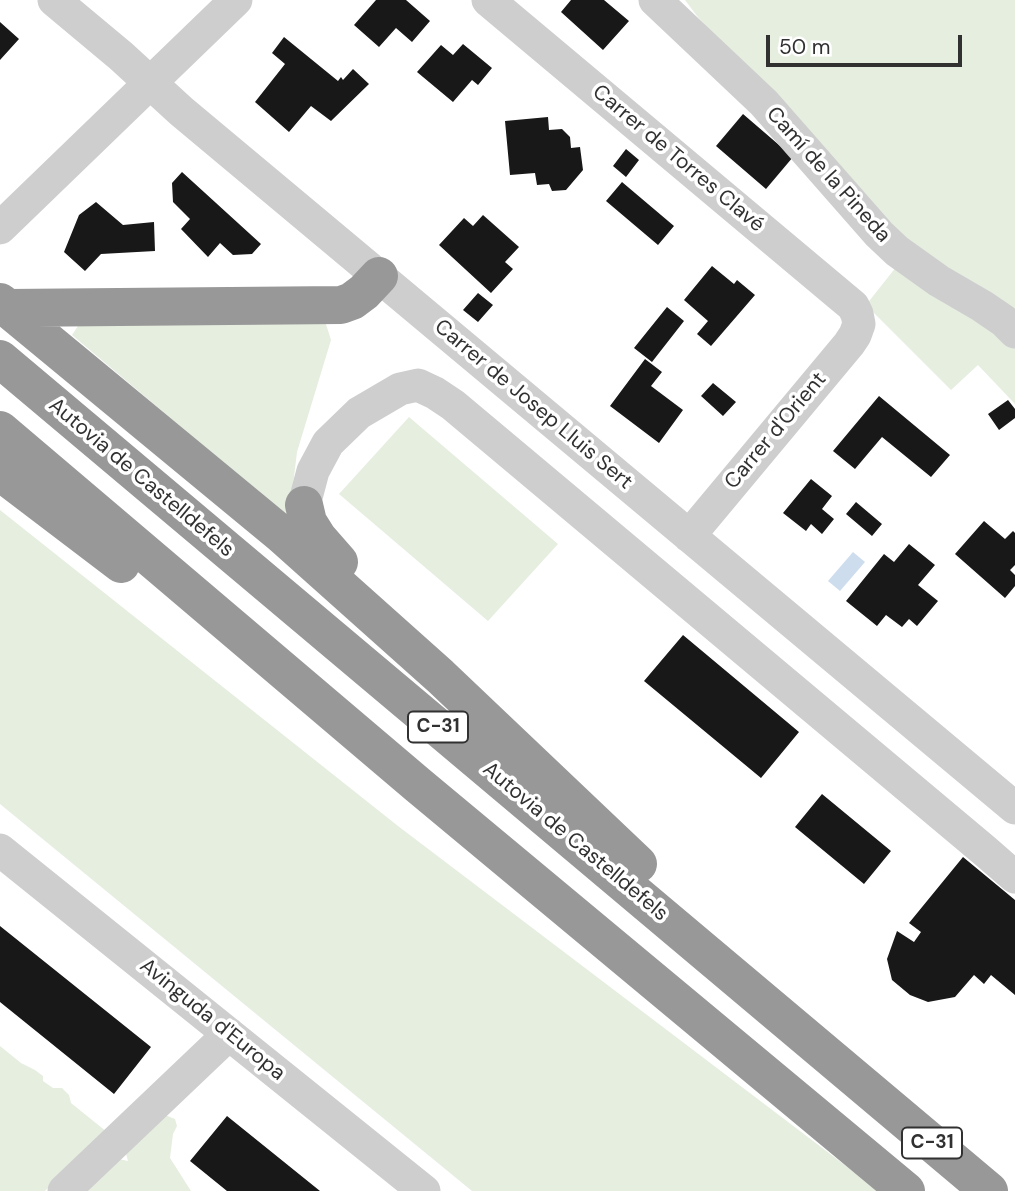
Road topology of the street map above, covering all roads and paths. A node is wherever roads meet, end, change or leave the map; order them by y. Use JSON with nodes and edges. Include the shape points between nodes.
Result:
{"nodes":[{"id":1,"x":54,"y":0,"type":"edge"},
{"id":2,"x":236,"y":0,"type":"edge"},
{"id":3,"x":488,"y":0,"type":"edge"},
{"id":4,"x":655,"y":0,"type":"edge"},
{"id":5,"x":150,"y":83,"type":"junction"},
{"id":6,"x":0,"y":228,"type":"edge"},
{"id":7,"x":379,"y":276,"type":"junction"},
{"id":8,"x":4,"y":305,"type":"edge"},
{"id":9,"x":859,"y":324,"type":"joint"},
{"id":10,"x":1015,"y":332,"type":"edge"},
{"id":11,"x":0,"y":359,"type":"edge"},
{"id":12,"x":0,"y":430,"type":"edge"},
{"id":13,"x":0,"y":472,"type":"edge"},
{"id":14,"x":304,"y":505,"type":"joint"},
{"id":15,"x":689,"y":536,"type":"junction"},
{"id":16,"x":440,"y":676,"type":"junction"},
{"id":17,"x":418,"y":785,"type":"junction"},
{"id":18,"x":1015,"y":808,"type":"edge"},
{"id":19,"x":0,"y":850,"type":"edge"},
{"id":20,"x":1015,"y":877,"type":"edge"},
{"id":21,"x":229,"y":1034,"type":"junction"},
{"id":22,"x":875,"y":1095,"type":"junction"},
{"id":23,"x":64,"y":1191,"type":"edge"},
{"id":24,"x":424,"y":1191,"type":"edge"},
{"id":25,"x":906,"y":1191,"type":"edge"},
{"id":26,"x":989,"y":1191,"type":"edge"}],
"edges":[{"from":1,"to":5,"type":"street","name":"Carrer de Josep Lluis Sert"},
{"from":2,"to":5,"type":"street"},
{"from":3,"to":9,"type":"street","name":"Carrer de Torres Clavé","via":[[853,306]]},
{"from":4,"to":10,"type":"street","name":"Camí de la Pineda","via":[[764,103],[888,243]]},
{"from":5,"to":6,"type":"street"},
{"from":5,"to":7,"type":"street","name":"Carrer de Josep Lluis Sert"},
{"from":7,"to":8,"type":"highway","via":[[364,292],[341,305]]},
{"from":7,"to":15,"type":"street","name":"Carrer de Josep Lluis Sert"},
{"from":8,"to":16,"type":"highway","via":[[281,534]]},
{"from":9,"to":15,"type":"street","name":"Carrer d'Orient","via":[[849,344]]},
{"from":11,"to":22,"type":"highway","name":"Autovia de Castelldefels","number":"C-31"},
{"from":12,"to":17,"type":"highway","number":"C-31"},
{"from":13,"to":17,"type":"highway"},
{"from":14,"to":16,"type":"highway","via":[[318,538]]},
{"from":14,"to":20,"type":"street","via":[[313,471],[328,443],[359,413],[400,389],[418,385],[435,393]]},
{"from":15,"to":18,"type":"street","name":"Carrer de Josep Lluis Sert"},
{"from":16,"to":22,"type":"highway"},
{"from":17,"to":25,"type":"highway","number":"C-31"},
{"from":19,"to":21,"type":"street","name":"Avinguda d'Europa"},
{"from":21,"to":23,"type":"street"},
{"from":21,"to":24,"type":"street","name":"Avinguda d'Europa"},
{"from":22,"to":26,"type":"highway","name":"Autovia de Castelldefels","number":"C-31"}]}
